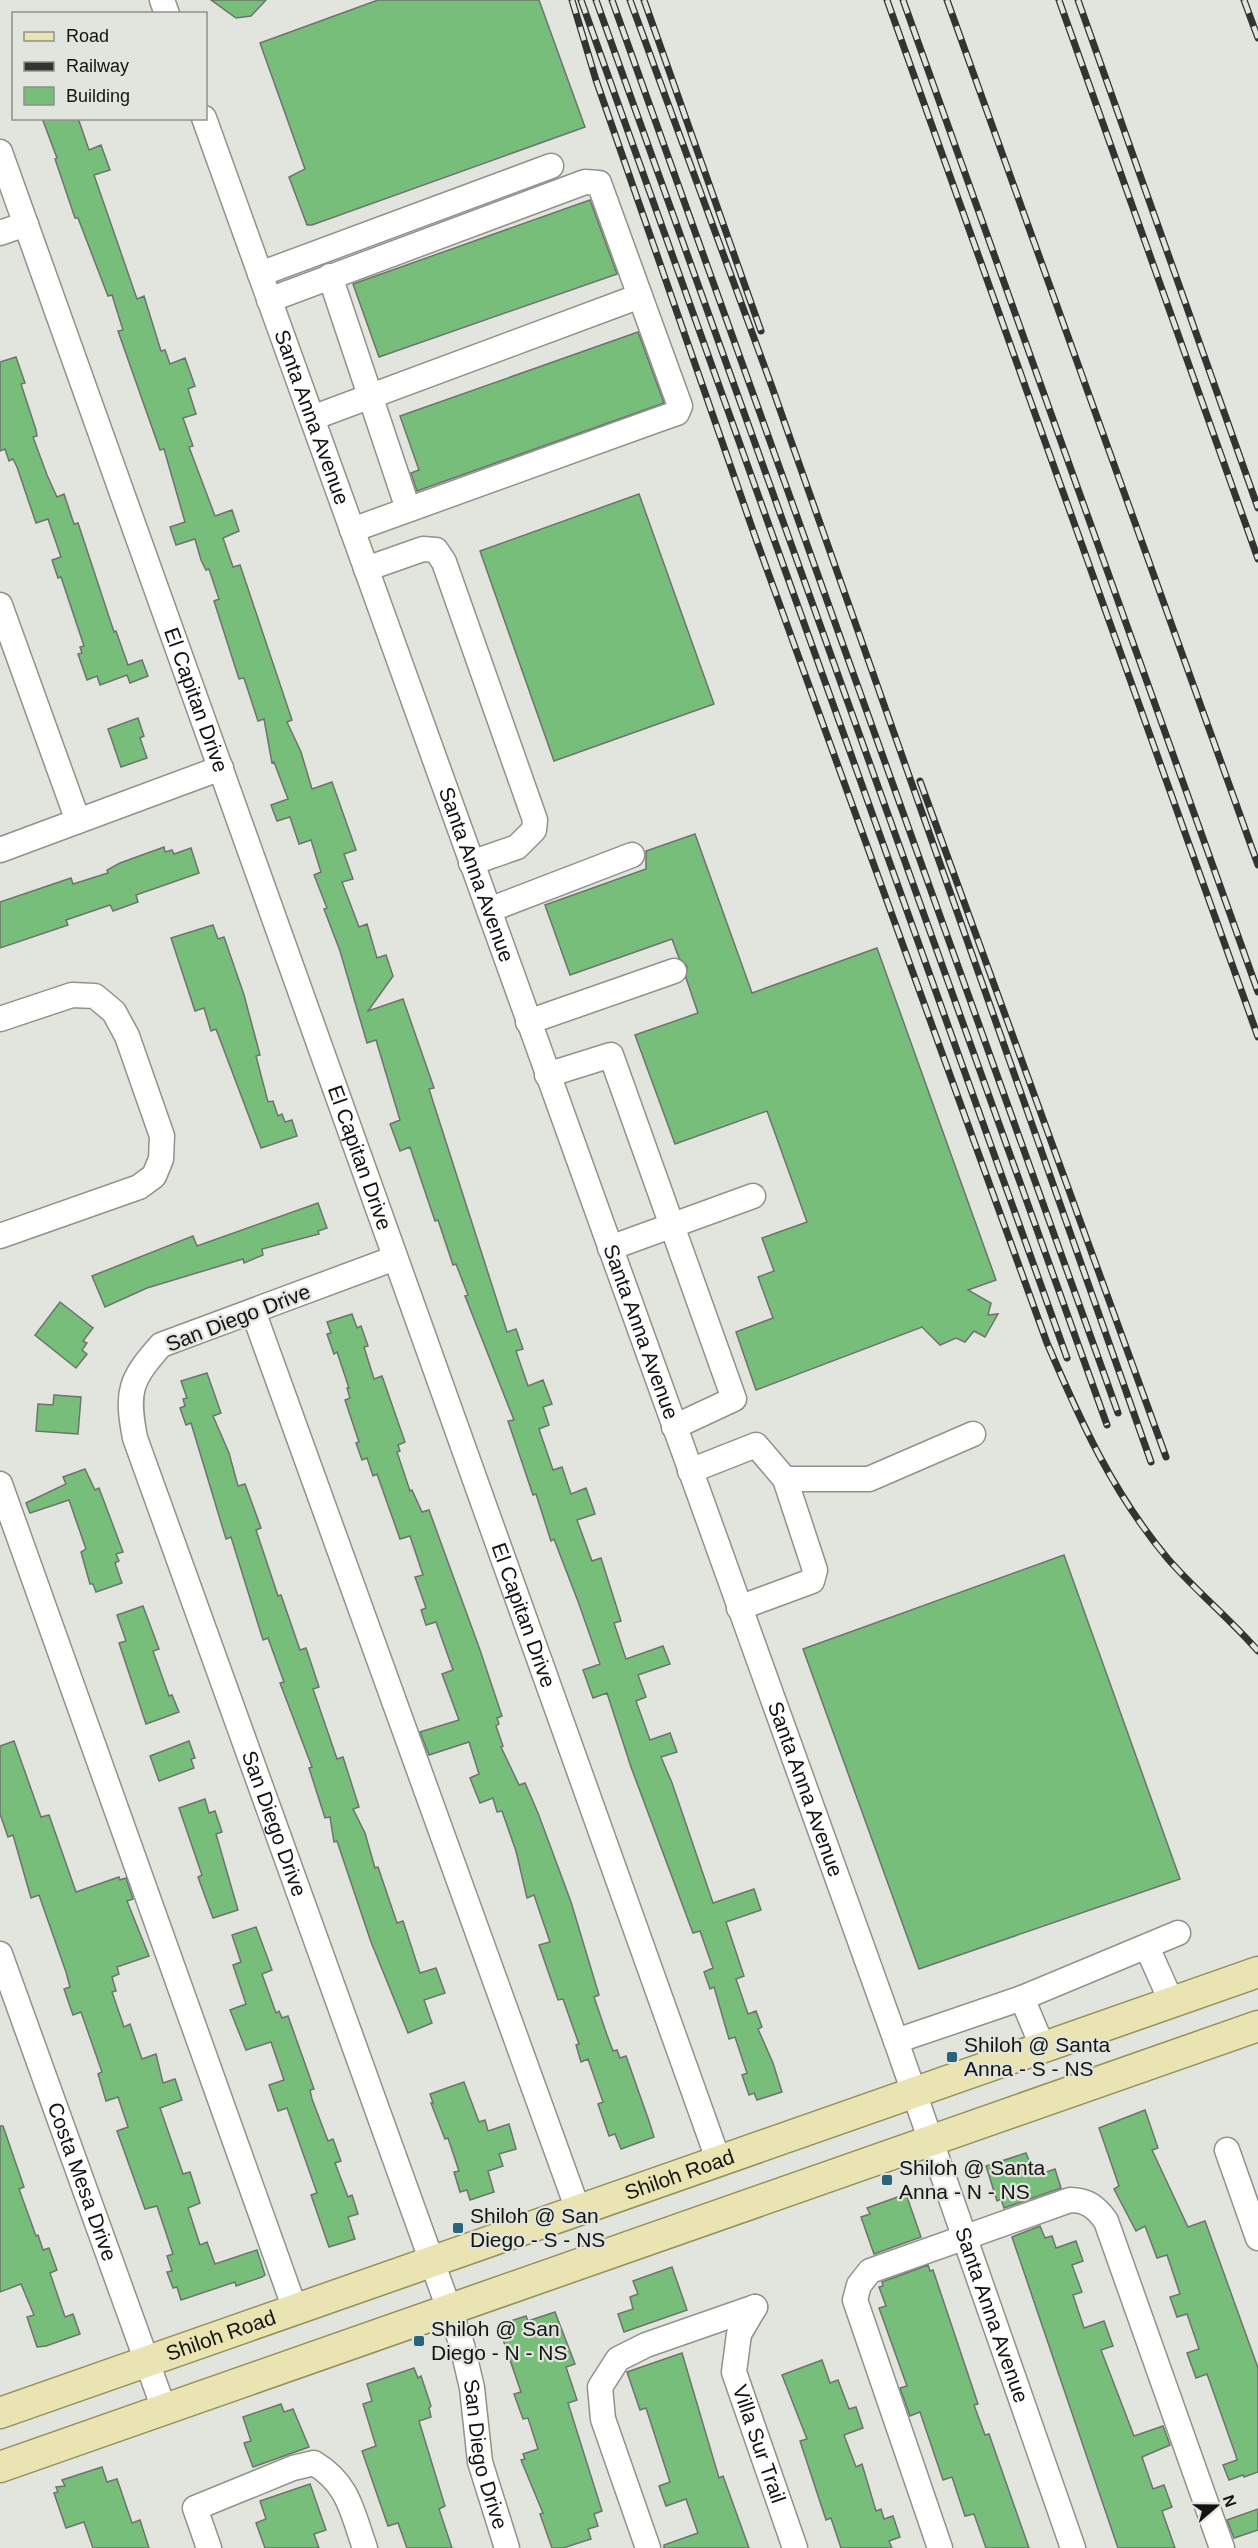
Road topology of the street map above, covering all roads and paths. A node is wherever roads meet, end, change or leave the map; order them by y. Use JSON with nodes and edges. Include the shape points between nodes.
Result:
{"nodes":[{"id":1,"x":205,"y":120,"type":"edge"},
{"id":2,"x":0,"y":152,"type":"edge"},
{"id":3,"x":551,"y":166,"type":"dead end"},
{"id":4,"x":26,"y":224,"type":"junction"},
{"id":5,"x":0,"y":233,"type":"edge"},
{"id":6,"x":260,"y":274,"type":"junction"},
{"id":7,"x":330,"y":276,"type":"junction"},
{"id":8,"x":640,"y":296,"type":"junction"},
{"id":9,"x":269,"y":300,"type":"junction"},
{"id":10,"x":371,"y":396,"type":"junction"},
{"id":11,"x":312,"y":418,"type":"junction"},
{"id":12,"x":408,"y":509,"type":"junction"},
{"id":13,"x":352,"y":530,"type":"junction"},
{"id":14,"x":366,"y":569,"type":"junction"},
{"id":15,"x":0,"y":605,"type":"edge"},
{"id":16,"x":221,"y":768,"type":"junction"},
{"id":17,"x":78,"y":821,"type":"junction"},
{"id":18,"x":0,"y":850,"type":"edge"},
{"id":19,"x":632,"y":855,"type":"dead end"},
{"id":20,"x":471,"y":862,"type":"junction"},
{"id":21,"x":489,"y":910,"type":"junction"},
{"id":22,"x":674,"y":971,"type":"dead end"},
{"id":23,"x":0,"y":1019,"type":"edge"},
{"id":24,"x":528,"y":1022,"type":"junction"},
{"id":25,"x":547,"y":1075,"type":"junction"},
{"id":26,"x":753,"y":1196,"type":"dead end"},
{"id":27,"x":671,"y":1223,"type":"junction"},
{"id":28,"x":0,"y":1236,"type":"edge"},
{"id":29,"x":610,"y":1248,"type":"junction"},
{"id":30,"x":395,"y":1258,"type":"junction"},
{"id":31,"x":253,"y":1311,"type":"junction"},
{"id":32,"x":674,"y":1427,"type":"junction"},
{"id":33,"x":974,"y":1434,"type":"dead end"},
{"id":34,"x":690,"y":1471,"type":"junction"},
{"id":35,"x":785,"y":1479,"type":"junction"},
{"id":36,"x":0,"y":1484,"type":"edge"},
{"id":37,"x":739,"y":1608,"type":"junction"},
{"id":38,"x":1178,"y":1933,"type":"dead end"},
{"id":39,"x":1147,"y":1947,"type":"junction"},
{"id":40,"x":0,"y":1954,"type":"edge"},
{"id":41,"x":1258,"y":1972,"type":"edge"},
{"id":42,"x":1022,"y":1998,"type":"junction"},
{"id":43,"x":1172,"y":2003,"type":"junction"},
{"id":44,"x":1258,"y":2026,"type":"edge"},
{"id":45,"x":896,"y":2041,"type":"junction"},
{"id":46,"x":1043,"y":2048,"type":"junction"},
{"id":47,"x":914,"y":2094,"type":"junction"},
{"id":48,"x":930,"y":2142,"type":"junction"},
{"id":49,"x":1227,"y":2150,"type":"dead end"},
{"id":50,"x":719,"y":2162,"type":"junction"},
{"id":51,"x":1253,"y":2204,"type":"edge"},
{"id":52,"x":578,"y":2210,"type":"junction"},
{"id":53,"x":964,"y":2238,"type":"junction"},
{"id":54,"x":1258,"y":2238,"type":"edge"},
{"id":55,"x":433,"y":2262,"type":"junction"},
{"id":56,"x":450,"y":2308,"type":"junction"},
{"id":57,"x":296,"y":2312,"type":"junction"},
{"id":58,"x":147,"y":2363,"type":"junction"},
{"id":59,"x":164,"y":2409,"type":"junction"},
{"id":60,"x":1,"y":2411,"type":"edge"},
{"id":61,"x":0,"y":2467,"type":"edge"},
{"id":62,"x":209,"y":2548,"type":"edge"},
{"id":63,"x":365,"y":2548,"type":"edge"},
{"id":64,"x":507,"y":2548,"type":"edge"},
{"id":65,"x":648,"y":2548,"type":"edge"},
{"id":66,"x":795,"y":2548,"type":"edge"},
{"id":67,"x":940,"y":2548,"type":"edge"},
{"id":68,"x":1073,"y":2548,"type":"edge"},
{"id":69,"x":1222,"y":2548,"type":"edge"}],
"edges":[{"from":1,"to":6,"type":"street","name":"Santa Anna Avenue"},
{"from":2,"to":4,"type":"street","name":"El Capitan Drive"},
{"from":3,"to":6,"type":"street"},
{"from":4,"to":5,"type":"street"},
{"from":4,"to":16,"type":"street","name":"El Capitan Drive"},
{"from":6,"to":9,"type":"street","name":"Santa Anna Avenue"},
{"from":7,"to":8,"type":"street","via":[[585,182],[595,182],[599,183]]},
{"from":7,"to":9,"type":"street"},
{"from":7,"to":10,"type":"street"},
{"from":8,"to":10,"type":"street"},
{"from":8,"to":12,"type":"street","via":[[679,410]]},
{"from":9,"to":11,"type":"street","name":"Santa Anna Avenue"},
{"from":10,"to":11,"type":"street"},
{"from":10,"to":12,"type":"street"},
{"from":11,"to":13,"type":"street","name":"Santa Anna Avenue"},
{"from":12,"to":13,"type":"street"},
{"from":13,"to":14,"type":"street","name":"Santa Anna Avenue"},
{"from":14,"to":20,"type":"street","name":"Santa Anna Avenue"},
{"from":14,"to":20,"type":"street","via":[[423,549],[436,550],[448,573],[535,820],[534,830],[517,846]]},
{"from":15,"to":17,"type":"street"},
{"from":16,"to":17,"type":"street"},
{"from":16,"to":30,"type":"street","name":"El Capitan Drive"},
{"from":17,"to":18,"type":"street"},
{"from":19,"to":21,"type":"street"},
{"from":20,"to":21,"type":"street","name":"Santa Anna Avenue"},
{"from":21,"to":24,"type":"street","name":"Santa Anna Avenue"},
{"from":22,"to":24,"type":"street"},
{"from":23,"to":28,"type":"street","via":[[72,995],[95,996],[114,1012],[127,1036],[162,1136],[161,1159],[154,1176],[139,1187]]},
{"from":24,"to":25,"type":"street","name":"Santa Anna Avenue"},
{"from":25,"to":27,"type":"street","via":[[611,1055]]},
{"from":25,"to":29,"type":"street","name":"Santa Anna Avenue"},
{"from":26,"to":27,"type":"street"},
{"from":27,"to":29,"type":"street"},
{"from":27,"to":32,"type":"street","via":[[734,1398]]},
{"from":29,"to":32,"type":"street","name":"Santa Anna Avenue"},
{"from":30,"to":31,"type":"street","name":"San Diego Drive"},
{"from":30,"to":50,"type":"street","name":"El Capitan Drive"},
{"from":31,"to":52,"type":"street"},
{"from":31,"to":55,"type":"street","name":"San Diego Drive","via":[[161,1345],[138,1371],[129,1406],[135,1438]]},
{"from":32,"to":34,"type":"street","name":"Santa Anna Avenue"},
{"from":33,"to":35,"type":"street","via":[[869,1479]]},
{"from":34,"to":35,"type":"street","via":[[756,1445]]},
{"from":34,"to":37,"type":"street","name":"Santa Anna Avenue"},
{"from":35,"to":37,"type":"street","via":[[815,1570],[812,1581]]},
{"from":36,"to":57,"type":"street"},
{"from":37,"to":45,"type":"street","name":"Santa Anna Avenue"},
{"from":38,"to":39,"type":"street"},
{"from":39,"to":42,"type":"street"},
{"from":39,"to":43,"type":"street"},
{"from":40,"to":58,"type":"street","name":"Costa Mesa Drive"},
{"from":41,"to":43,"type":"main road","name":"Shiloh Road"},
{"from":42,"to":45,"type":"street"},
{"from":42,"to":46,"type":"street"},
{"from":43,"to":46,"type":"main road","name":"Shiloh Road"},
{"from":44,"to":48,"type":"main road"},
{"from":45,"to":47,"type":"street","name":"Santa Anna Avenue"},
{"from":46,"to":47,"type":"main road","name":"Shiloh Road"},
{"from":47,"to":48,"type":"street","name":"Santa Anna Avenue"},
{"from":47,"to":50,"type":"main road","name":"Shiloh Road"},
{"from":48,"to":53,"type":"street","name":"Santa Anna Avenue"},
{"from":48,"to":56,"type":"main road"},
{"from":49,"to":51,"type":"street"},
{"from":50,"to":52,"type":"main road","name":"Shiloh Road"},
{"from":51,"to":54,"type":"street"},
{"from":52,"to":55,"type":"main road","name":"Shiloh Road"},
{"from":53,"to":67,"type":"street","via":[[870,2271],[859,2285],[855,2300]]},
{"from":53,"to":68,"type":"street","name":"Santa Anna Avenue"},
{"from":53,"to":69,"type":"street","via":[[1070,2200],[1081,2200],[1099,2211],[1106,2221]]},
{"from":55,"to":56,"type":"street","name":"San Diego Drive"},
{"from":55,"to":57,"type":"main road","name":"Shiloh Road"},
{"from":56,"to":59,"type":"main road"},
{"from":56,"to":64,"type":"street","name":"San Diego Drive","via":[[472,2388],[480,2462]]},
{"from":57,"to":58,"type":"main road","name":"Shiloh Road"},
{"from":58,"to":59,"type":"street","name":"Costa Mesa Drive"},
{"from":58,"to":60,"type":"main road","name":"Shiloh Road"},
{"from":59,"to":61,"type":"main road"},
{"from":62,"to":63,"type":"street","via":[[195,2508],[293,2468],[315,2463],[343,2486]]},
{"from":65,"to":66,"type":"street","name":"Villa Sur Trail","via":[[603,2419],[600,2386],[618,2359],[646,2345],[755,2307],[739,2334],[734,2372]]}]}
